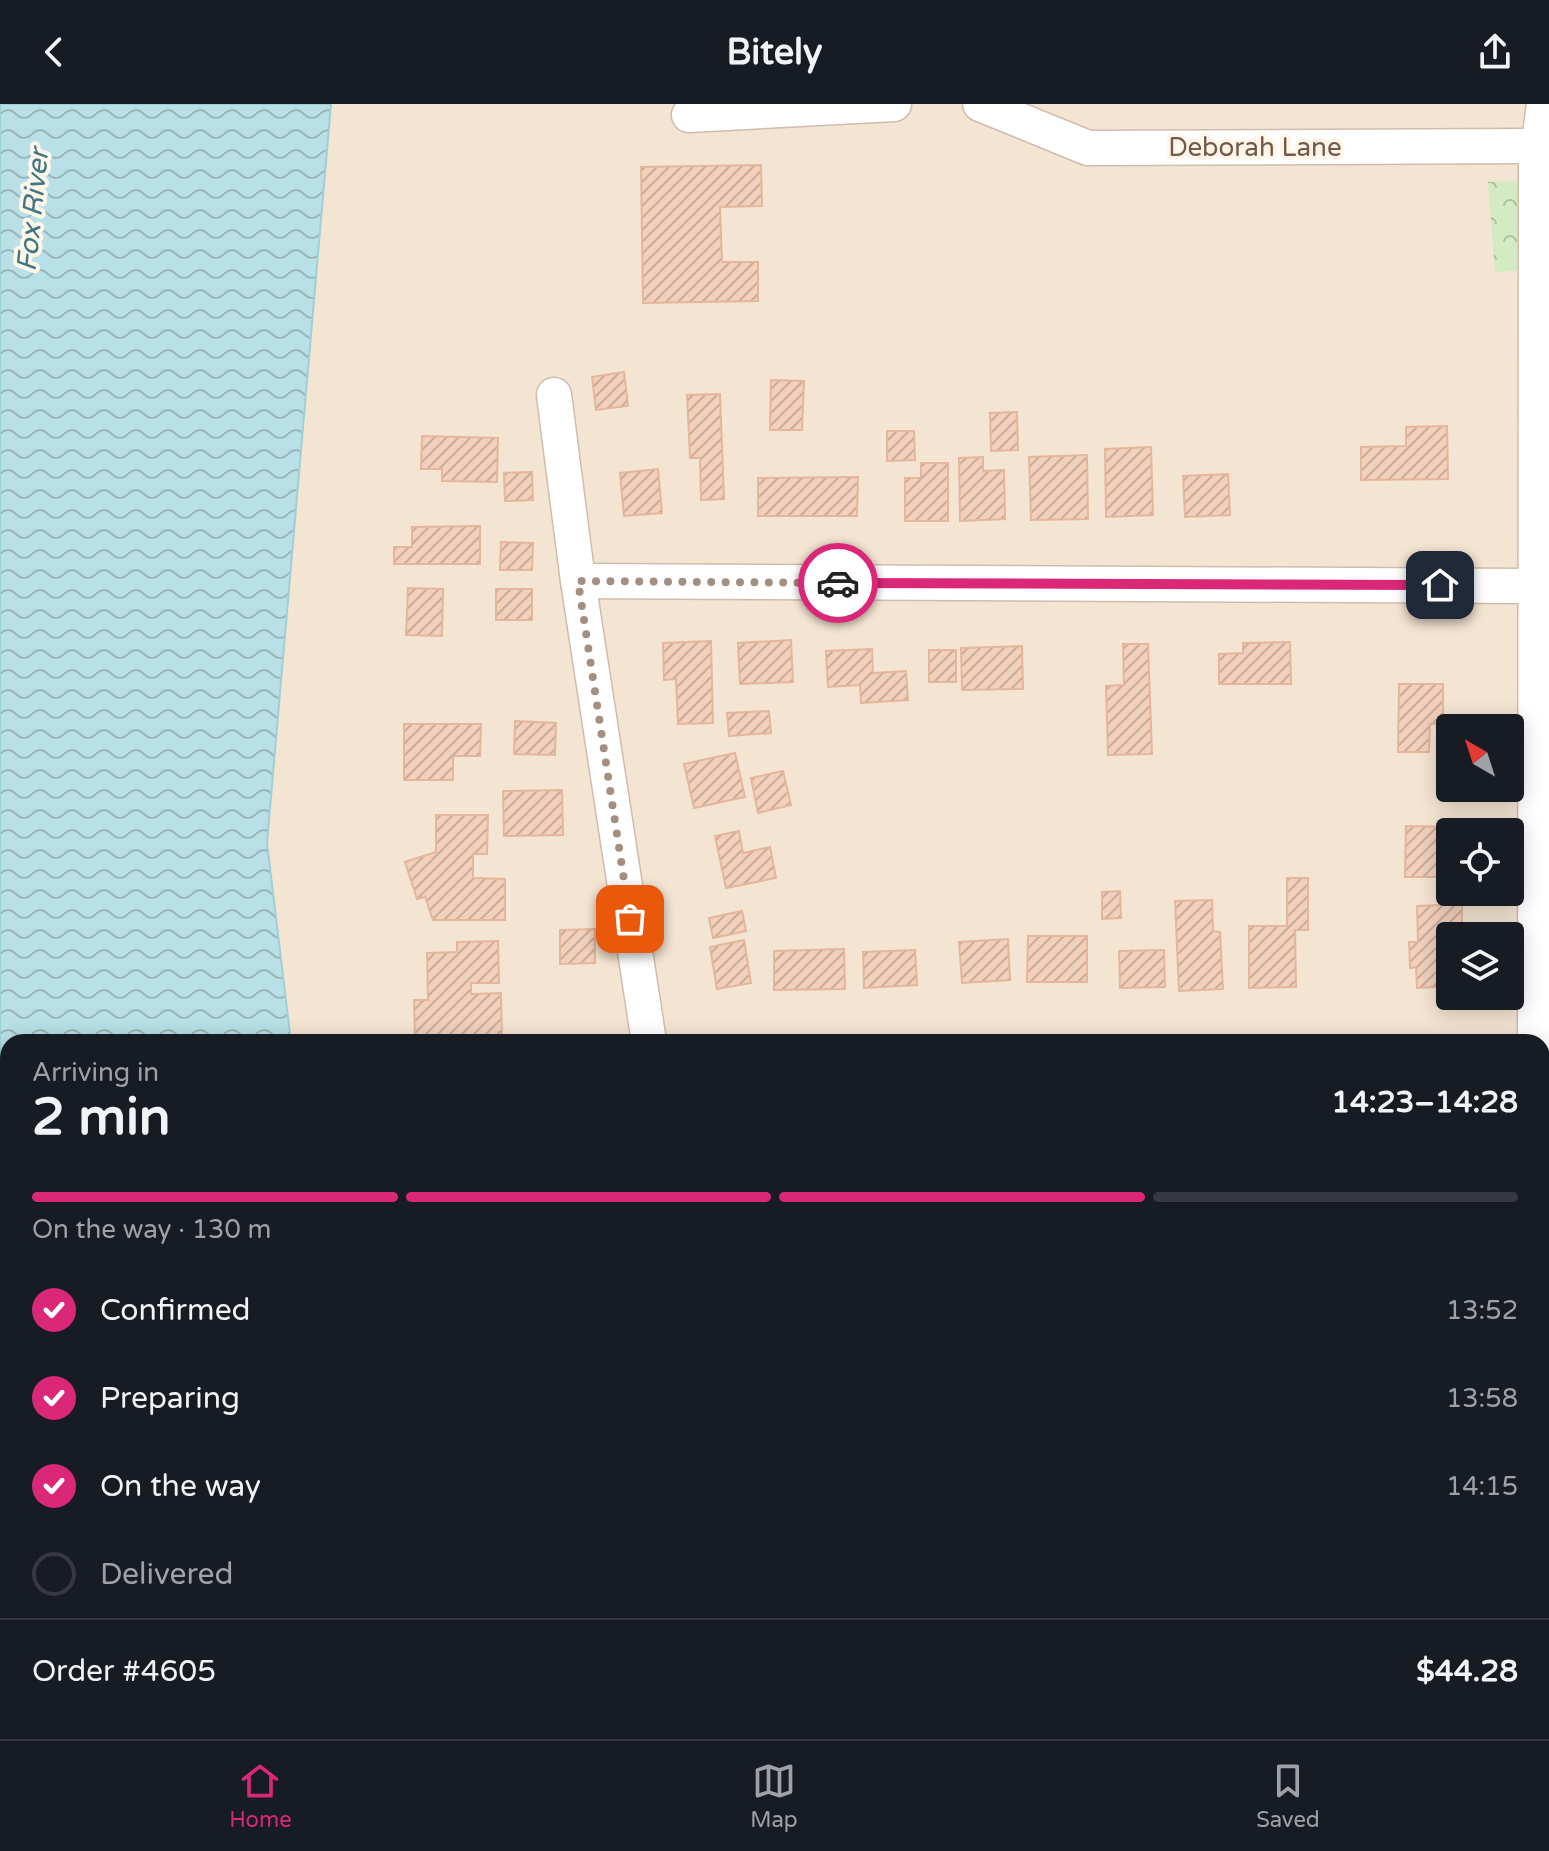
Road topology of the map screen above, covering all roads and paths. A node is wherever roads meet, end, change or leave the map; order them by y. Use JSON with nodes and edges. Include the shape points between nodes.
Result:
{"nodes":[{"id":1,"x":894,"y":104,"type":"edge"},
{"id":2,"x":980,"y":104,"type":"edge"},
{"id":3,"x":1544,"y":104,"type":"edge"},
{"id":4,"x":689,"y":115,"type":"dead end"},
{"id":5,"x":1539,"y":146,"type":"junction"},
{"id":6,"x":554,"y":395,"type":"dead end"},
{"id":7,"x":578,"y":581,"type":"junction"},
{"id":8,"x":1535,"y":586,"type":"junction"},
{"id":9,"x":648,"y":1034,"type":"edge"},
{"id":10,"x":1535,"y":1034,"type":"edge"}],
"edges":[{"from":1,"to":4,"type":"street"},
{"from":2,"to":5,"type":"street","name":"Deborah Lane","via":[[1088,148]]},
{"from":3,"to":5,"type":"street"},
{"from":5,"to":8,"type":"street"},
{"from":6,"to":7,"type":"street"},
{"from":7,"to":8,"type":"street"},
{"from":7,"to":9,"type":"street"},
{"from":8,"to":10,"type":"street"}]}
